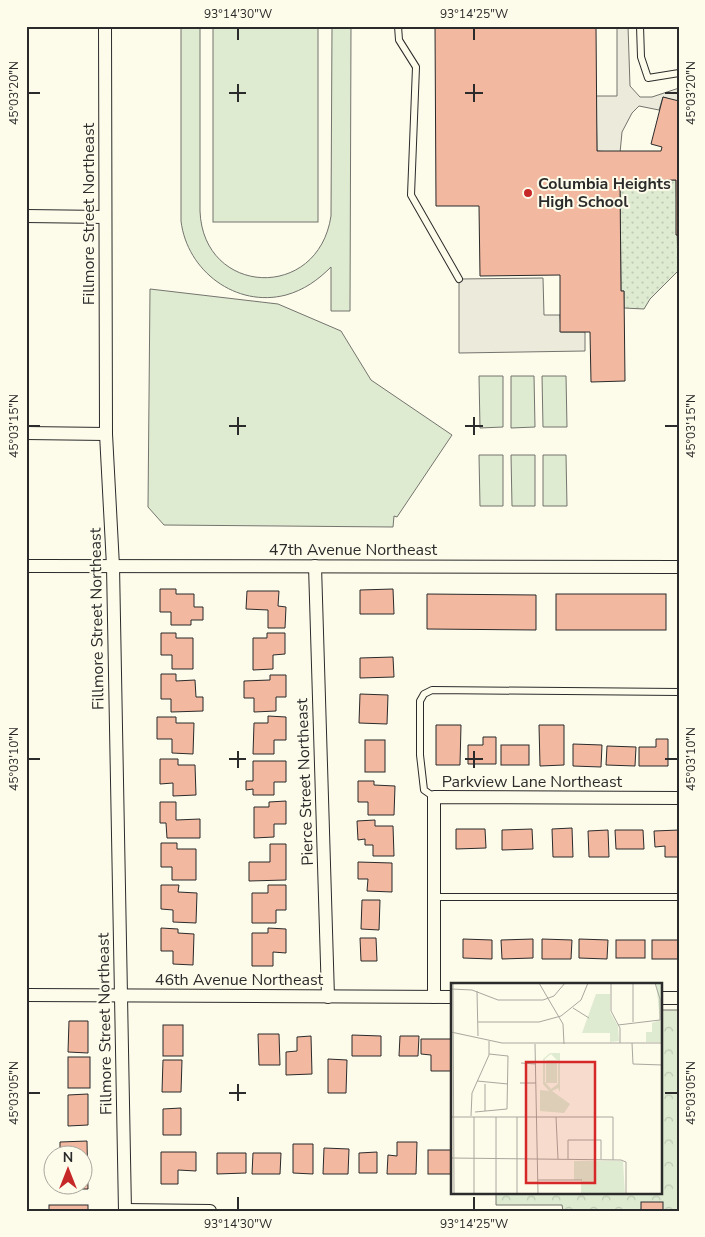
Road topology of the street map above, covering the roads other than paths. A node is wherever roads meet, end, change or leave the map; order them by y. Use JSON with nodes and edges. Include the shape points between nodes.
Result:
{"nodes":[{"id":1,"x":105,"y":26,"type":"edge"},
{"id":2,"x":398,"y":26,"type":"edge"},
{"id":3,"x":640,"y":26,"type":"edge"},
{"id":4,"x":679,"y":73,"type":"edge"},
{"id":5,"x":26,"y":216,"type":"edge"},
{"id":6,"x":105,"y":217,"type":"junction"},
{"id":7,"x":459,"y":279,"type":"dead end"},
{"id":8,"x":26,"y":434,"type":"edge"},
{"id":9,"x":106,"y":434,"type":"junction"},
{"id":10,"x":26,"y":566,"type":"edge"},
{"id":11,"x":114,"y":566,"type":"junction"},
{"id":12,"x":315,"y":566,"type":"junction"},
{"id":13,"x":679,"y":567,"type":"edge"},
{"id":14,"x":679,"y":692,"type":"edge"},
{"id":15,"x":434,"y":797,"type":"junction"},
{"id":16,"x":679,"y":798,"type":"edge"},
{"id":17,"x":434,"y":897,"type":"junction"},
{"id":18,"x":679,"y":897,"type":"edge"},
{"id":19,"x":26,"y":995,"type":"edge"},
{"id":20,"x":121,"y":996,"type":"junction"},
{"id":21,"x":328,"y":997,"type":"junction"},
{"id":22,"x":434,"y":997,"type":"junction"},
{"id":23,"x":451,"y":997,"type":"edge"},
{"id":24,"x":662,"y":998,"type":"edge"},
{"id":25,"x":679,"y":998,"type":"edge"},
{"id":26,"x":125,"y":1211,"type":"edge"},
{"id":27,"x":210,"y":1211,"type":"edge"}],
"edges":[{"from":1,"to":6,"type":"street","name":"Fillmore Street Northeast"},
{"from":2,"to":7,"type":"lane","via":[[400,40],[416,67],[411,195]]},
{"from":3,"to":4,"type":"lane","via":[[641,57],[648,78]]},
{"from":5,"to":6,"type":"street"},
{"from":6,"to":9,"type":"street","name":"Fillmore Street Northeast"},
{"from":8,"to":9,"type":"street"},
{"from":9,"to":11,"type":"street","name":"Fillmore Street Northeast"},
{"from":10,"to":11,"type":"street","name":"47th Avenue Northeast"},
{"from":11,"to":12,"type":"street","name":"47th Avenue Northeast"},
{"from":11,"to":20,"type":"street","name":"Fillmore Street Northeast"},
{"from":12,"to":13,"type":"street","name":"47th Avenue Northeast"},
{"from":12,"to":21,"type":"street","name":"Pierce Street Northeast"},
{"from":14,"to":15,"type":"lane","via":[[432,690],[424,694],[420,702],[420,756],[424,790]]},
{"from":15,"to":16,"type":"street","name":"Parkview Lane Northeast"},
{"from":15,"to":17,"type":"street","name":"Parkview Lane Northeast"},
{"from":17,"to":18,"type":"lane"},
{"from":17,"to":22,"type":"street","name":"Parkview Lane Northeast"},
{"from":19,"to":20,"type":"street","name":"46th Avenue Northeast"},
{"from":20,"to":21,"type":"street","name":"46th Avenue Northeast"},
{"from":20,"to":26,"type":"street","name":"Fillmore Street Northeast"},
{"from":21,"to":22,"type":"street","name":"46th Avenue Northeast"},
{"from":22,"to":23,"type":"street","name":"46th Avenue Northeast"},
{"from":24,"to":25,"type":"street"},
{"from":26,"to":27,"type":"street"}]}
